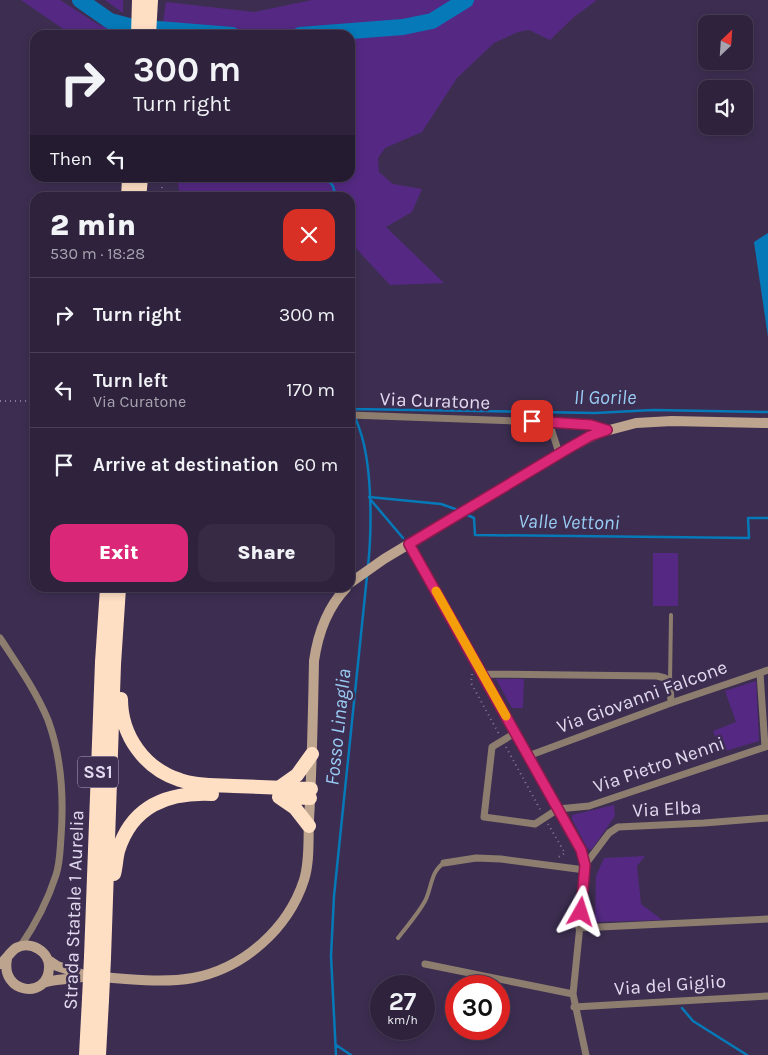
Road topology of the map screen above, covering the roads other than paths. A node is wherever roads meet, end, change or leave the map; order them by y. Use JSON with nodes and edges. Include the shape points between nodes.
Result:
{"nodes":[{"id":1,"x":139,"y":0,"type":"edge"},
{"id":2,"x":151,"y":0,"type":"edge"},
{"id":3,"x":138,"y":30,"type":"edge"},
{"id":4,"x":149,"y":30,"type":"edge"},
{"id":5,"x":355,"y":415,"type":"edge"},
{"id":6,"x":549,"y":422,"type":"junction"},
{"id":7,"x":768,"y":424,"type":"edge"},
{"id":8,"x":607,"y":430,"type":"junction"},
{"id":9,"x":560,"y":453,"type":"junction"},
{"id":10,"x":409,"y":544,"type":"junction"},
{"id":11,"x":355,"y":579,"type":"edge"},
{"id":12,"x":106,"y":592,"type":"edge"},
{"id":13,"x":119,"y":592,"type":"edge"},
{"id":14,"x":343,"y":592,"type":"edge"},
{"id":15,"x":671,"y":615,"type":"dead end"},
{"id":16,"x":0,"y":638,"type":"edge"},
{"id":17,"x":114,"y":664,"type":"junction"},
{"id":18,"x":768,"y":670,"type":"edge"},
{"id":19,"x":760,"y":673,"type":"junction"},
{"id":20,"x":482,"y":674,"type":"junction"},
{"id":21,"x":670,"y":682,"type":"junction"},
{"id":22,"x":671,"y":703,"type":"junction"},
{"id":23,"x":515,"y":733,"type":"junction"},
{"id":24,"x":767,"y":746,"type":"edge"},
{"id":25,"x":312,"y":754,"type":"junction"},
{"id":26,"x":528,"y":756,"type":"junction"},
{"id":27,"x":279,"y":792,"type":"junction"},
{"id":28,"x":310,"y":793,"type":"junction"},
{"id":29,"x":558,"y":809,"type":"junction"},
{"id":30,"x":768,"y":818,"type":"edge"},
{"id":31,"x":309,"y":826,"type":"junction"},
{"id":32,"x":444,"y":863,"type":"joint"},
{"id":33,"x":585,"y":868,"type":"junction"},
{"id":34,"x":106,"y":888,"type":"junction"},
{"id":35,"x":768,"y":919,"type":"edge"},
{"id":36,"x":580,"y":928,"type":"junction"},
{"id":37,"x":398,"y":938,"type":"dead end"},
{"id":38,"x":20,"y":947,"type":"junction"},
{"id":39,"x":97,"y":957,"type":"junction"},
{"id":40,"x":48,"y":960,"type":"junction"},
{"id":41,"x":3,"y":962,"type":"edge"},
{"id":42,"x":425,"y":964,"type":"dead end"},
{"id":43,"x":87,"y":976,"type":"junction"},
{"id":44,"x":43,"y":983,"type":"junction"},
{"id":45,"x":0,"y":986,"type":"edge"},
{"id":46,"x":14,"y":986,"type":"junction"},
{"id":47,"x":573,"y":994,"type":"junction"},
{"id":48,"x":768,"y":996,"type":"edge"},
{"id":49,"x":96,"y":999,"type":"junction"},
{"id":50,"x":574,"y":1007,"type":"junction"},
{"id":51,"x":86,"y":1055,"type":"edge"},
{"id":52,"x":98,"y":1055,"type":"edge"},
{"id":53,"x":586,"y":1055,"type":"edge"}],
"edges":[{"from":1,"to":3,"type":"highway"},
{"from":2,"to":4,"type":"highway"},
{"from":5,"to":6,"type":"street","name":"Via Curatone"},
{"from":6,"to":8,"type":"street","name":"Via Curatone","via":[[591,425]]},
{"from":6,"to":9,"type":"street"},
{"from":7,"to":8,"type":"main road","via":[[655,421]]},
{"from":8,"to":9,"type":"main road"},
{"from":9,"to":10,"type":"main road"},
{"from":10,"to":11,"type":"main road"},
{"from":10,"to":20,"type":"street"},
{"from":12,"to":39,"type":"highway","name":"Strada Statale 1 Aurelia","number":"SS1"},
{"from":13,"to":17,"type":"highway","name":"Strada Statale 1 Aurelia","number":"SS1"},
{"from":14,"to":25,"type":"main road","via":[[326,616],[316,646]]},
{"from":15,"to":21,"type":"lane"},
{"from":16,"to":38,"type":"street","via":[[38,698],[55,740],[61,776],[62,816],[57,873],[39,916]]},
{"from":17,"to":27,"type":"highway","via":[[122,673],[121,711],[125,729],[135,747],[153,766],[173,778],[193,784]]},
{"from":17,"to":34,"type":"highway","name":"Strada Statale 1 Aurelia","number":"SS1"},
{"from":18,"to":19,"type":"street","name":"Via Giovanni Falcone"},
{"from":19,"to":22,"type":"street","name":"Via Giovanni Falcone"},
{"from":19,"to":24,"type":"street"},
{"from":20,"to":21,"type":"street","via":[[657,676]]},
{"from":20,"to":23,"type":"street"},
{"from":21,"to":22,"type":"street"},
{"from":22,"to":26,"type":"street","name":"Via Giovanni Falcone"},
{"from":23,"to":26,"type":"street"},
{"from":23,"to":29,"type":"street","via":[[492,747],[484,817],[535,824]]},
{"from":24,"to":29,"type":"street","name":"Via Pietro Nenni","via":[[589,806]]},
{"from":25,"to":27,"type":"highway"},
{"from":25,"to":28,"type":"main road"},
{"from":26,"to":29,"type":"street"},
{"from":27,"to":28,"type":"highway"},
{"from":27,"to":31,"type":"highway"},
{"from":27,"to":34,"type":"highway","via":[[196,793],[155,803],[128,828],[118,851],[115,873]]},
{"from":28,"to":31,"type":"main road"},
{"from":29,"to":33,"type":"street","via":[[581,850]]},
{"from":30,"to":33,"type":"street","name":"Via Elba","via":[[618,827],[609,833]]},
{"from":31,"to":43,"type":"main road","via":[[306,867],[296,898],[272,934],[248,955],[218,971],[192,978]]},
{"from":32,"to":33,"type":"street","via":[[476,858]]},
{"from":32,"to":37,"type":"lane","via":[[434,873],[424,902]]},
{"from":33,"to":36,"type":"street"},
{"from":34,"to":39,"type":"highway","name":"Strada Statale 1 Aurelia","number":"SS1"},
{"from":35,"to":36,"type":"street"},
{"from":36,"to":47,"type":"street"},
{"from":38,"to":40,"type":"main road","via":[[37,948]]},
{"from":38,"to":41,"type":"main road"},
{"from":39,"to":49,"type":"highway","name":"Strada Statale 1 Aurelia","number":"SS1","bridge":true},
{"from":40,"to":43,"type":"main road"},
{"from":40,"to":44,"type":"main road","via":[[49,974]]},
{"from":41,"to":46,"type":"main road"},
{"from":42,"to":47,"type":"street"},
{"from":43,"to":44,"type":"main road"},
{"from":44,"to":46,"type":"main road","via":[[28,990]]},
{"from":45,"to":46,"type":"main road"},
{"from":47,"to":50,"type":"street"},
{"from":48,"to":50,"type":"street","name":"Via del Giglio"},
{"from":49,"to":51,"type":"highway","name":"Strada Statale 1 Aurelia","number":"SS1"},
{"from":49,"to":52,"type":"highway","name":"Strada Statale 1 Aurelia","number":"SS1"},
{"from":50,"to":53,"type":"street"}]}
